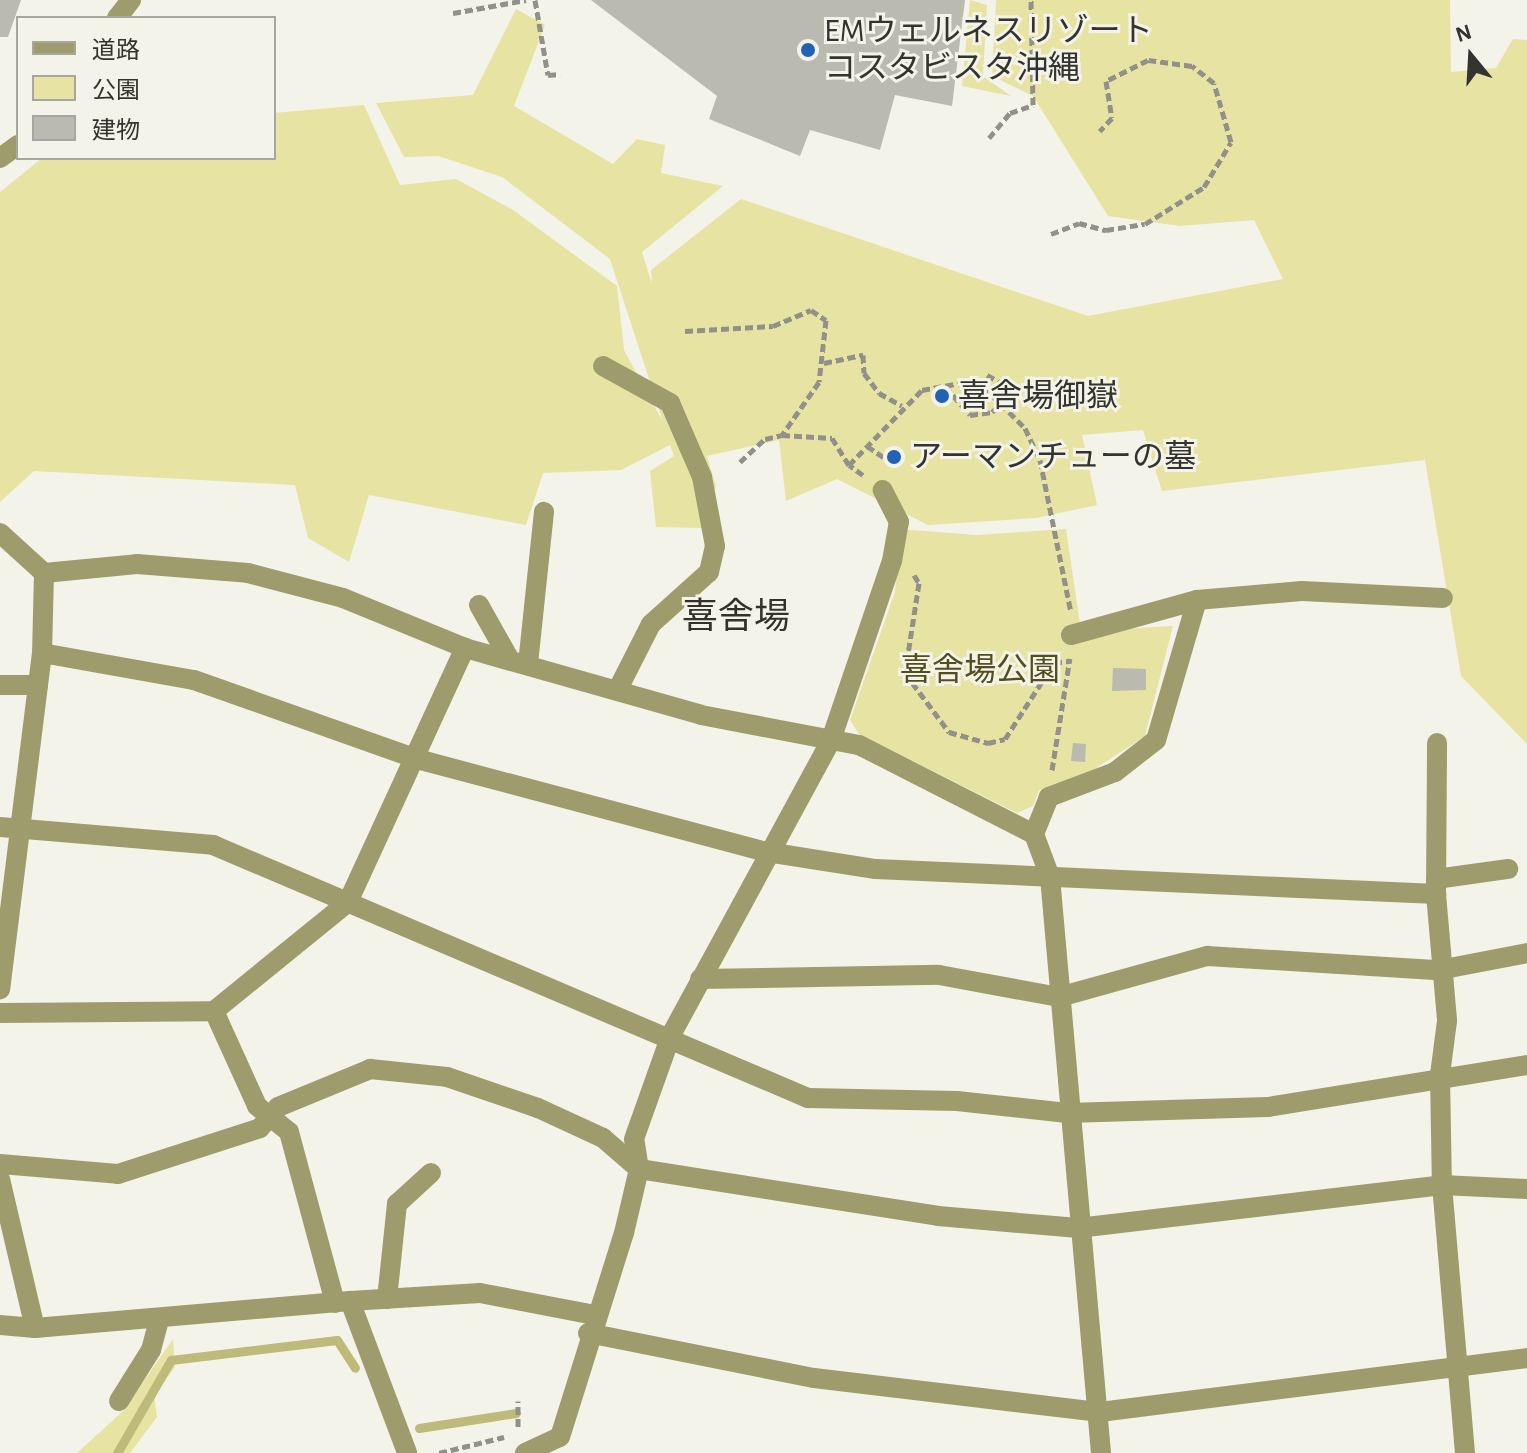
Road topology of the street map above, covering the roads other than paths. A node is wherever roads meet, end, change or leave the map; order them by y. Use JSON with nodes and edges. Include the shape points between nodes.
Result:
{"nodes":[{"id":1,"x":131,"y":0,"type":"edge"},
{"id":2,"x":119,"y":16,"type":"edge"},
{"id":3,"x":603,"y":366,"type":"dead end"},
{"id":4,"x":883,"y":490,"type":"road end"},
{"id":5,"x":544,"y":512,"type":"dead end"},
{"id":6,"x":0,"y":533,"type":"edge"},
{"id":7,"x":44,"y":573,"type":"junction"},
{"id":8,"x":1443,"y":598,"type":"dead end"},
{"id":9,"x":1197,"y":600,"type":"junction"},
{"id":10,"x":479,"y":605,"type":"dead end"},
{"id":11,"x":1071,"y":635,"type":"dead end"},
{"id":12,"x":465,"y":648,"type":"junction"},
{"id":13,"x":42,"y":653,"type":"junction"},
{"id":14,"x":519,"y":662,"type":"junction"},
{"id":15,"x":0,"y":685,"type":"edge"},
{"id":16,"x":38,"y":685,"type":"junction"},
{"id":17,"x":619,"y":687,"type":"junction"},
{"id":18,"x":831,"y":740,"type":"junction"},
{"id":19,"x":1437,"y":743,"type":"dead end"},
{"id":20,"x":417,"y":759,"type":"junction"},
{"id":21,"x":10,"y":827,"type":"edge"},
{"id":22,"x":1034,"y":834,"type":"junction"},
{"id":23,"x":767,"y":852,"type":"junction"},
{"id":24,"x":1508,"y":869,"type":"dead end"},
{"id":25,"x":1050,"y":877,"type":"junction"},
{"id":26,"x":1436,"y":886,"type":"junction"},
{"id":27,"x":348,"y":902,"type":"junction"},
{"id":28,"x":1527,"y":953,"type":"edge"},
{"id":29,"x":1439,"y":970,"type":"junction"},
{"id":30,"x":700,"y":979,"type":"junction"},
{"id":31,"x":0,"y":989,"type":"edge"},
{"id":32,"x":1059,"y":997,"type":"junction"},
{"id":33,"x":214,"y":1011,"type":"junction"},
{"id":34,"x":0,"y":1013,"type":"edge"},
{"id":35,"x":671,"y":1035,"type":"junction"},
{"id":36,"x":1527,"y":1065,"type":"edge"},
{"id":37,"x":1440,"y":1075,"type":"junction"},
{"id":38,"x":1067,"y":1113,"type":"junction"},
{"id":39,"x":270,"y":1116,"type":"junction"},
{"id":40,"x":0,"y":1164,"type":"edge"},
{"id":41,"x":639,"y":1169,"type":"junction"},
{"id":42,"x":431,"y":1173,"type":"dead end"},
{"id":43,"x":0,"y":1179,"type":"edge"},
{"id":44,"x":1442,"y":1185,"type":"junction"},
{"id":45,"x":1527,"y":1189,"type":"edge"},
{"id":46,"x":1078,"y":1228,"type":"junction"},
{"id":47,"x":387,"y":1299,"type":"junction"},
{"id":48,"x":342,"y":1302,"type":"junction"},
{"id":49,"x":158,"y":1323,"type":"junction"},
{"id":50,"x":591,"y":1324,"type":"junction"},
{"id":51,"x":35,"y":1328,"type":"junction"},
{"id":52,"x":3,"y":1331,"type":"edge"},
{"id":53,"x":1527,"y":1358,"type":"edge"},
{"id":54,"x":1459,"y":1368,"type":"junction"},
{"id":55,"x":119,"y":1401,"type":"dead end"},
{"id":56,"x":1100,"y":1412,"type":"junction"},
{"id":57,"x":407,"y":1453,"type":"edge"},
{"id":58,"x":525,"y":1453,"type":"edge"},
{"id":59,"x":1101,"y":1453,"type":"edge"},
{"id":60,"x":1465,"y":1453,"type":"edge"}],
"edges":[{"from":1,"to":2,"type":"street"},
{"from":3,"to":17,"type":"street","via":[[670,403],[702,477],[715,546],[709,572],[651,624]]},
{"from":4,"to":18,"type":"street","via":[[899,522]]},
{"from":5,"to":14,"type":"street"},
{"from":6,"to":7,"type":"street"},
{"from":7,"to":12,"type":"street","via":[[137,564],[248,573],[343,598]]},
{"from":7,"to":13,"type":"street"},
{"from":8,"to":9,"type":"street","via":[[1302,591]]},
{"from":9,"to":11,"type":"street"},
{"from":9,"to":22,"type":"street","via":[[1156,740],[1115,772],[1049,797]]},
{"from":10,"to":14,"type":"street"},
{"from":12,"to":14,"type":"street"},
{"from":12,"to":20,"type":"street"},
{"from":13,"to":16,"type":"street"},
{"from":13,"to":20,"type":"street","via":[[194,680]]},
{"from":14,"to":17,"type":"street"},
{"from":15,"to":16,"type":"street"},
{"from":16,"to":21,"type":"street"},
{"from":17,"to":18,"type":"street","via":[[701,715]]},
{"from":18,"to":22,"type":"street","via":[[859,745]]},
{"from":18,"to":23,"type":"street"},
{"from":19,"to":26,"type":"street"},
{"from":20,"to":23,"type":"street"},
{"from":20,"to":27,"type":"street"},
{"from":21,"to":27,"type":"street","via":[[213,845]]},
{"from":21,"to":31,"type":"street"},
{"from":22,"to":25,"type":"street"},
{"from":23,"to":25,"type":"street","via":[[876,869]]},
{"from":23,"to":30,"type":"street"},
{"from":24,"to":26,"type":"street"},
{"from":25,"to":26,"type":"street"},
{"from":25,"to":32,"type":"street"},
{"from":26,"to":29,"type":"street"},
{"from":27,"to":33,"type":"street"},
{"from":27,"to":35,"type":"street"},
{"from":28,"to":29,"type":"street"},
{"from":29,"to":32,"type":"street","via":[[1207,956]]},
{"from":29,"to":37,"type":"street","via":[[1447,1021]]},
{"from":30,"to":32,"type":"street","via":[[939,975]]},
{"from":30,"to":35,"type":"street"},
{"from":32,"to":38,"type":"street"},
{"from":33,"to":34,"type":"street"},
{"from":33,"to":39,"type":"street","via":[[257,1106]]},
{"from":35,"to":38,"type":"street","via":[[808,1098],[957,1101]]},
{"from":35,"to":41,"type":"street","via":[[634,1139]]},
{"from":36,"to":37,"type":"street"},
{"from":37,"to":38,"type":"street","via":[[1387,1093],[1268,1107]]},
{"from":37,"to":44,"type":"street"},
{"from":38,"to":46,"type":"street"},
{"from":39,"to":40,"type":"street","via":[[260,1128],[118,1174]]},
{"from":39,"to":41,"type":"street","via":[[370,1069],[447,1077],[603,1138]]},
{"from":39,"to":48,"type":"street","via":[[289,1132]]},
{"from":41,"to":46,"type":"street","via":[[938,1216]]},
{"from":41,"to":50,"type":"street"},
{"from":42,"to":47,"type":"street","via":[[397,1204]]},
{"from":43,"to":51,"type":"street"},
{"from":44,"to":45,"type":"street"},
{"from":44,"to":46,"type":"street"},
{"from":44,"to":54,"type":"street"},
{"from":46,"to":56,"type":"street"},
{"from":47,"to":48,"type":"street"},
{"from":47,"to":50,"type":"street","via":[[480,1293]]},
{"from":48,"to":49,"type":"street"},
{"from":48,"to":57,"type":"street"},
{"from":49,"to":51,"type":"street"},
{"from":49,"to":55,"type":"street","via":[[151,1350]]},
{"from":50,"to":56,"type":"street","via":[[814,1378]]},
{"from":50,"to":58,"type":"street","via":[[560,1437]]},
{"from":51,"to":52,"type":"street"},
{"from":53,"to":54,"type":"street"},
{"from":54,"to":56,"type":"street"},
{"from":54,"to":60,"type":"street"},
{"from":56,"to":59,"type":"street"}]}
